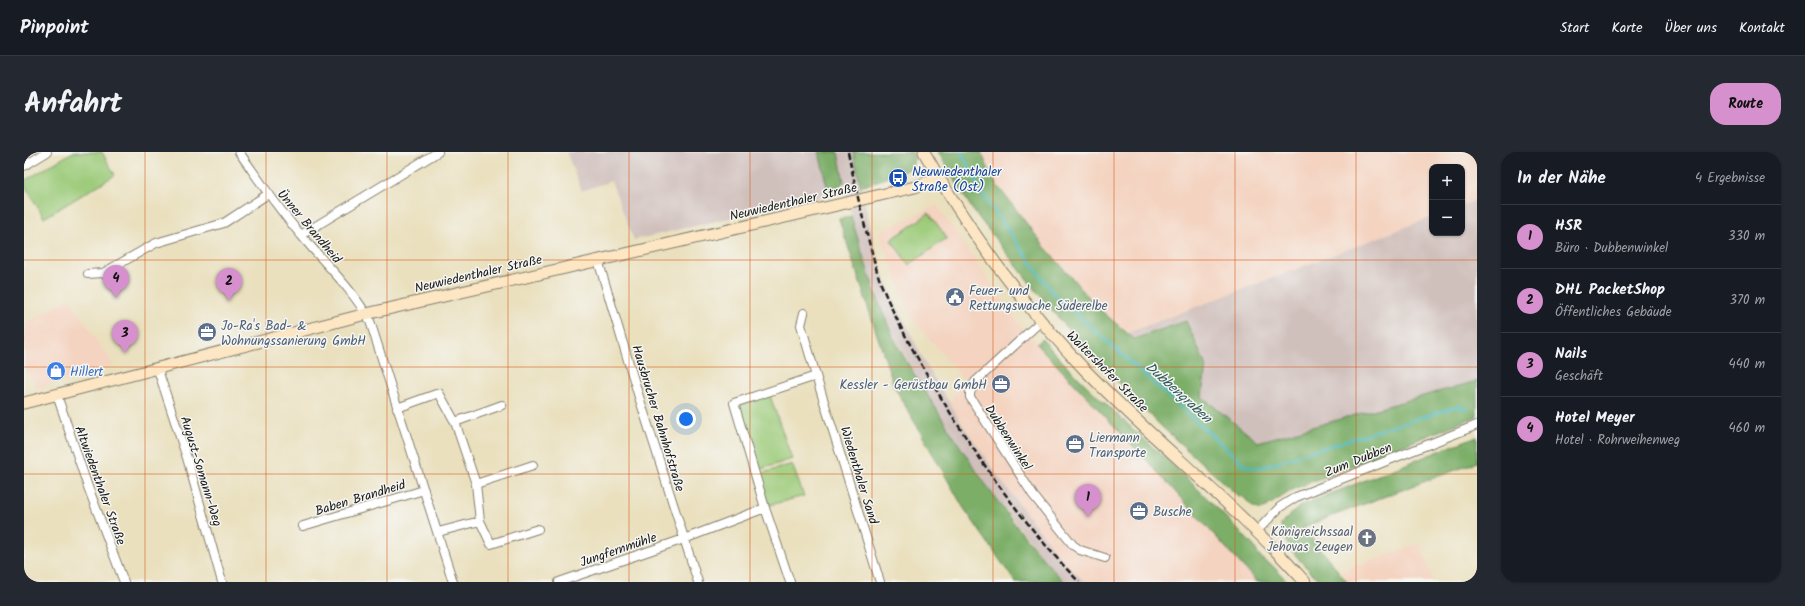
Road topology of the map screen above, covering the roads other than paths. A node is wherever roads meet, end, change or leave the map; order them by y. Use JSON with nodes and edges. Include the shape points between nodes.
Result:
{"nodes":[{"id":1,"x":47,"y":152,"type":"edge"},
{"id":2,"x":239,"y":152,"type":"edge"},
{"id":3,"x":438,"y":152,"type":"edge"},
{"id":4,"x":924,"y":152,"type":"edge"},
{"id":5,"x":24,"y":166,"type":"edge"},
{"id":6,"x":939,"y":178,"type":"junction"},
{"id":7,"x":268,"y":194,"type":"junction"},
{"id":8,"x":301,"y":235,"type":"junction"},
{"id":9,"x":598,"y":260,"type":"junction"},
{"id":10,"x":88,"y":274,"type":"dead end"},
{"id":11,"x":804,"y":313,"type":"dead end"},
{"id":12,"x":366,"y":314,"type":"junction"},
{"id":13,"x":1041,"y":321,"type":"junction"},
{"id":14,"x":157,"y":367,"type":"junction"},
{"id":15,"x":816,"y":376,"type":"junction"},
{"id":16,"x":57,"y":395,"type":"junction"},
{"id":17,"x":24,"y":403,"type":"edge"},
{"id":18,"x":502,"y":405,"type":"dead end"},
{"id":19,"x":398,"y":408,"type":"junction"},
{"id":20,"x":455,"y":422,"type":"junction"},
{"id":21,"x":1477,"y":425,"type":"edge"},
{"id":22,"x":533,"y":465,"type":"dead end"},
{"id":23,"x":476,"y":484,"type":"junction"},
{"id":24,"x":424,"y":490,"type":"junction"},
{"id":25,"x":765,"y":508,"type":"junction"},
{"id":26,"x":480,"y":521,"type":"junction"},
{"id":27,"x":303,"y":526,"type":"dead end"},
{"id":28,"x":538,"y":529,"type":"dead end"},
{"id":29,"x":1257,"y":531,"type":"junction"},
{"id":30,"x":438,"y":532,"type":"junction"},
{"id":31,"x":684,"y":539,"type":"junction"},
{"id":32,"x":1105,"y":558,"type":"dead end"},
{"id":33,"x":124,"y":582,"type":"edge"},
{"id":34,"x":222,"y":582,"type":"edge"},
{"id":35,"x":453,"y":582,"type":"edge"},
{"id":36,"x":559,"y":582,"type":"edge"},
{"id":37,"x":698,"y":582,"type":"edge"},
{"id":38,"x":790,"y":582,"type":"edge"},
{"id":39,"x":880,"y":582,"type":"edge"},
{"id":40,"x":1305,"y":582,"type":"edge"}],
"edges":[{"from":1,"to":5,"type":"street"},
{"from":2,"to":7,"type":"street","name":"Ünner Brandheid"},
{"from":3,"to":8,"type":"street"},
{"from":4,"to":6,"type":"street","name":"Waltershofer Straße"},
{"from":6,"to":9,"type":"street","name":"Neuwiedenthaler Straße","via":[[915,187]]},
{"from":6,"to":13,"type":"street","name":"Waltershofer Straße","via":[[979,242]]},
{"from":7,"to":8,"type":"street","name":"Ünner Brandheid"},
{"from":7,"to":10,"type":"street","via":[[224,223],[156,243],[103,273]]},
{"from":8,"to":12,"type":"street","name":"Ünner Brandheid","via":[[350,291]]},
{"from":9,"to":12,"type":"street","name":"Neuwiedenthaler Straße"},
{"from":9,"to":31,"type":"street","name":"Hausbrucher Bahnhofstraße"},
{"from":11,"to":15,"type":"street","name":"Wiedenthaler Sand","via":[[801,325]]},
{"from":12,"to":14,"type":"street","name":"Neuwiedenthaler Straße"},
{"from":12,"to":19,"type":"street","name":"Baben Brandheid"},
{"from":13,"to":29,"type":"street","name":"Waltershofer Straße","via":[[1116,401]]},
{"from":13,"to":32,"type":"street","name":"Dubbenwinkel","via":[[975,382],[970,397],[1033,495],[1073,545],[1089,554]]},
{"from":14,"to":16,"type":"street","name":"Neuwiedenthaler Straße"},
{"from":14,"to":34,"type":"street","name":"August-Somann-Weg","via":[[189,465]]},
{"from":15,"to":25,"type":"street","via":[[734,403]]},
{"from":15,"to":39,"type":"street","name":"Wiedenthaler Sand"},
{"from":16,"to":17,"type":"street","name":"Neuwiedenthaler Straße"},
{"from":16,"to":33,"type":"street","name":"Altwiedenthaler Straße"},
{"from":18,"to":20,"type":"street"},
{"from":19,"to":20,"type":"street","via":[[439,393]]},
{"from":19,"to":24,"type":"street","name":"Baben Brandheid"},
{"from":20,"to":23,"type":"street"},
{"from":21,"to":29,"type":"street","name":"Zum Dubben","via":[[1296,497],[1280,507]]},
{"from":22,"to":23,"type":"street"},
{"from":23,"to":26,"type":"street"},
{"from":24,"to":27,"type":"street","name":"Baben Brandheid"},
{"from":24,"to":30,"type":"street","name":"Baben Brandheid"},
{"from":25,"to":31,"type":"street"},
{"from":25,"to":38,"type":"street"},
{"from":26,"to":28,"type":"street","via":[[491,544]]},
{"from":26,"to":30,"type":"street"},
{"from":29,"to":40,"type":"street","name":"Waltershofer Straße"},
{"from":30,"to":35,"type":"street","name":"Baben Brandheid"},
{"from":31,"to":36,"type":"street","name":"Jungfernmühle"},
{"from":31,"to":37,"type":"street","name":"Hausbrucher Bahnhofstraße"}]}
